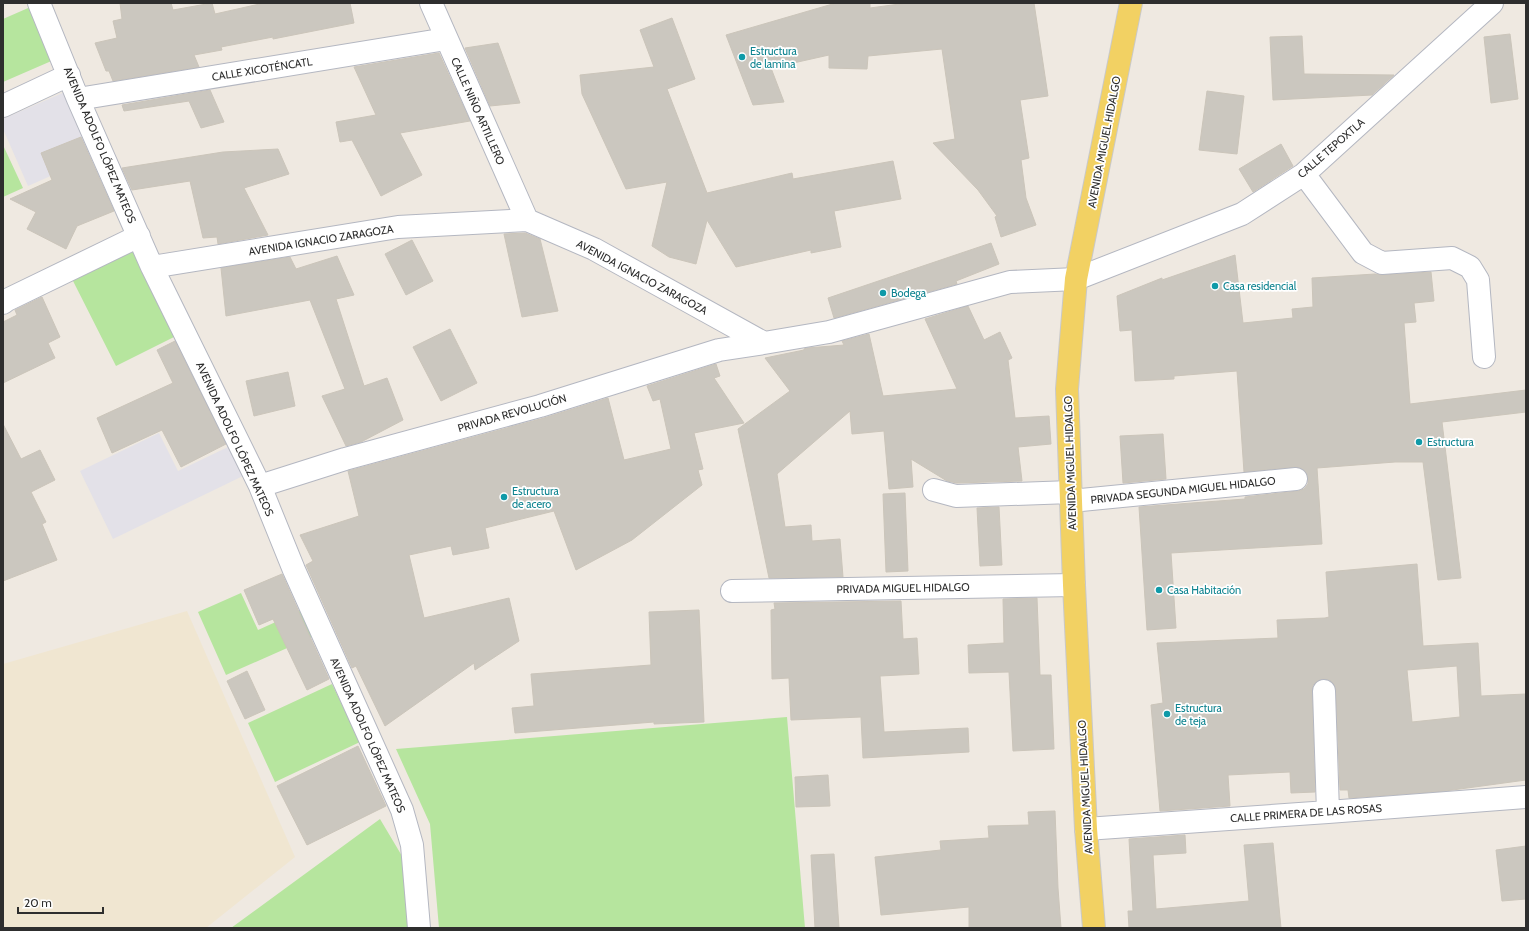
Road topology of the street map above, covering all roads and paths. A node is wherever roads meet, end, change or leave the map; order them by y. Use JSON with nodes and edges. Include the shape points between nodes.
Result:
{"nodes":[{"id":1,"x":39,"y":3,"type":"edge"},
{"id":2,"x":431,"y":3,"type":"edge"},
{"id":3,"x":1131,"y":3,"type":"edge"},
{"id":4,"x":1492,"y":3,"type":"edge"},
{"id":5,"x":446,"y":39,"type":"junction"},
{"id":6,"x":69,"y":75,"type":"junction"},
{"id":7,"x":78,"y":99,"type":"junction"},
{"id":8,"x":3,"y":106,"type":"edge"},
{"id":9,"x":1304,"y":174,"type":"junction"},
{"id":10,"x":527,"y":220,"type":"junction"},
{"id":11,"x":139,"y":236,"type":"junction"},
{"id":12,"x":152,"y":268,"type":"junction"},
{"id":13,"x":1076,"y":279,"type":"junction"},
{"id":14,"x":3,"y":303,"type":"edge"},
{"id":15,"x":764,"y":344,"type":"junction"},
{"id":16,"x":1484,"y":358,"type":"dead end"},
{"id":17,"x":1296,"y":479,"type":"dead end"},
{"id":18,"x":260,"y":486,"type":"junction"},
{"id":19,"x":934,"y":490,"type":"dead end"},
{"id":20,"x":1071,"y":497,"type":"junction"},
{"id":21,"x":1074,"y":584,"type":"junction"},
{"id":22,"x":732,"y":591,"type":"dead end"},
{"id":23,"x":1324,"y":690,"type":"dead end"},
{"id":24,"x":1526,"y":796,"type":"edge"},
{"id":25,"x":1328,"y":812,"type":"junction"},
{"id":26,"x":1086,"y":829,"type":"junction"},
{"id":27,"x":419,"y":928,"type":"edge"},
{"id":28,"x":1094,"y":928,"type":"edge"}],
"edges":[{"from":1,"to":6,"type":"street","name":"AVENIDA ADOLFO LÓPEZ MATEOS"},
{"from":2,"to":5,"type":"street","name":"CALLE NIÑO ARTILLERO"},
{"from":3,"to":13,"type":"main road","name":"AVENIDA MIGUEL HIDALGO"},
{"from":4,"to":9,"type":"street","name":"CALLE TEPOXTLA"},
{"from":5,"to":7,"type":"street","name":"CALLE XICOTÉNCATL"},
{"from":5,"to":10,"type":"street","name":"CALLE NIÑO ARTILLERO"},
{"from":6,"to":7,"type":"street","name":"AVENIDA ADOLFO LÓPEZ MATEOS"},
{"from":6,"to":8,"type":"street"},
{"from":7,"to":11,"type":"street","name":"AVENIDA ADOLFO LÓPEZ MATEOS"},
{"from":9,"to":13,"type":"street","name":"CALLE TEPOXTLA","via":[[1242,214]]},
{"from":9,"to":16,"type":"street","via":[[1363,253],[1382,263],[1452,258],[1470,267],[1478,280]]},
{"from":10,"to":12,"type":"street","name":"AVENIDA IGNACIO ZARAGOZA","via":[[398,227]]},
{"from":10,"to":15,"type":"street","name":"AVENIDA IGNACIO ZARAGOZA","via":[[594,249]]},
{"from":11,"to":12,"type":"street","name":"AVENIDA ADOLFO LÓPEZ MATEOS"},
{"from":11,"to":14,"type":"street"},
{"from":12,"to":18,"type":"street","name":"AVENIDA ADOLFO LÓPEZ MATEOS"},
{"from":13,"to":15,"type":"street","via":[[1010,282],[829,332]]},
{"from":13,"to":20,"type":"main road","name":"AVENIDA MIGUEL HIDALGO","via":[[1067,389]]},
{"from":15,"to":18,"type":"street","name":"PRIVADA REVOLUCIÓN","via":[[719,350],[540,406],[345,459]]},
{"from":17,"to":20,"type":"street","name":"PRIVADA SEGUNDA MIGUEL HIDALGO"},
{"from":18,"to":27,"type":"street","name":"AVENIDA ADOLFO LÓPEZ MATEOS","via":[[294,570],[402,810],[412,845]]},
{"from":19,"to":20,"type":"street","name":"PRIVADA SEGUNDA MIGUEL HIDALGO","via":[[956,496]]},
{"from":20,"to":21,"type":"main road","name":"AVENIDA MIGUEL HIDALGO"},
{"from":21,"to":22,"type":"street","name":"PRIVADA MIGUEL HIDALGO"},
{"from":21,"to":26,"type":"main road","name":"AVENIDA MIGUEL HIDALGO"},
{"from":23,"to":25,"type":"street"},
{"from":24,"to":25,"type":"street","name":"CALLE PRIMERA DE LAS ROSAS"},
{"from":25,"to":26,"type":"street","name":"CALLE PRIMERA DE LAS ROSAS"},
{"from":26,"to":28,"type":"main road","name":"AVENIDA MIGUEL HIDALGO"}]}
